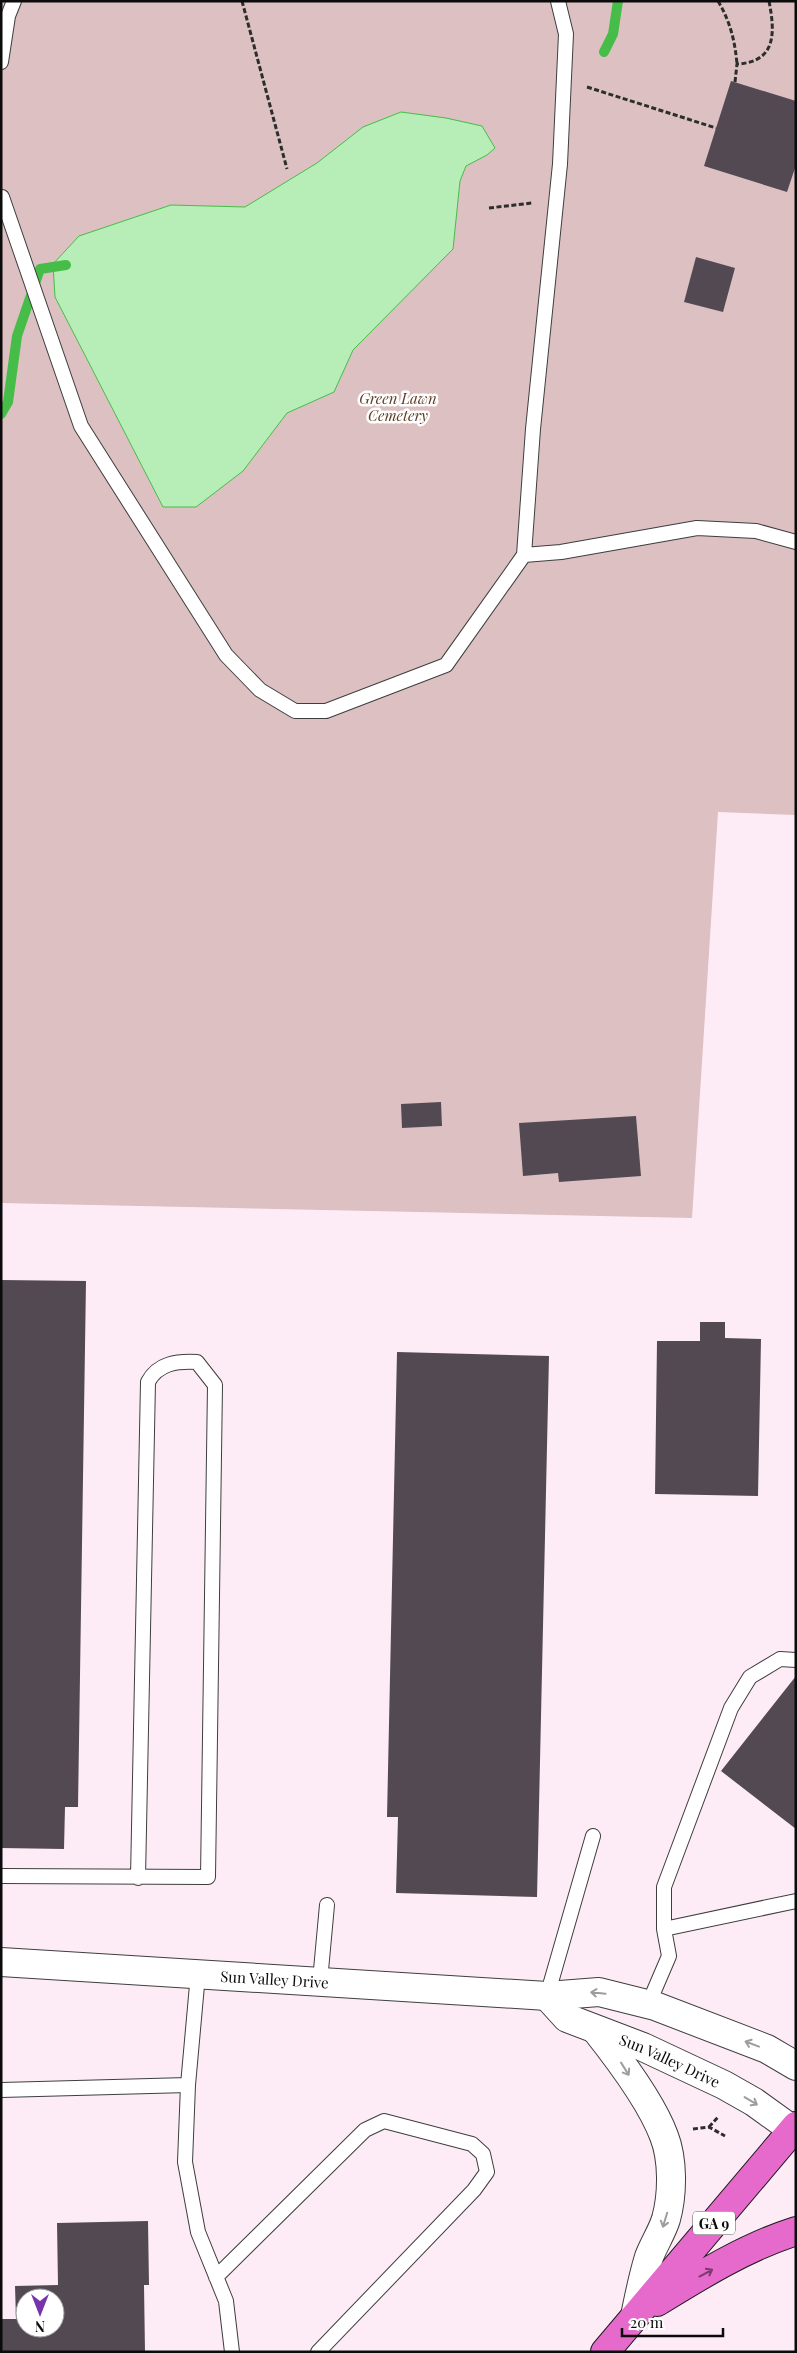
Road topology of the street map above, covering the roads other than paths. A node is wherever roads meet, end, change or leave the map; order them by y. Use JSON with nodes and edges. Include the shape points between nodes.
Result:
{"nodes":[{"id":1,"x":14,"y":1,"type":"edge"},
{"id":2,"x":558,"y":1,"type":"edge"},
{"id":3,"x":1,"y":62,"type":"edge"},
{"id":4,"x":2,"y":193,"type":"edge"},
{"id":5,"x":796,"y":542,"type":"edge"},
{"id":6,"x":524,"y":556,"type":"junction"},
{"id":7,"x":796,"y":1660,"type":"edge"},
{"id":8,"x":593,"y":1836,"type":"dead end"},
{"id":9,"x":1,"y":1876,"type":"edge"},
{"id":10,"x":138,"y":1878,"type":"junction"},
{"id":11,"x":796,"y":1900,"type":"edge"},
{"id":12,"x":327,"y":1905,"type":"dead end"},
{"id":13,"x":664,"y":1929,"type":"junction"},
{"id":14,"x":1,"y":1962,"type":"edge"},
{"id":15,"x":198,"y":1974,"type":"junction"},
{"id":16,"x":320,"y":1980,"type":"junction"},
{"id":17,"x":547,"y":1996,"type":"junction"},
{"id":18,"x":648,"y":2005,"type":"junction"},
{"id":19,"x":596,"y":2030,"type":"junction"},
{"id":20,"x":796,"y":2066,"type":"edge"},
{"id":21,"x":188,"y":2085,"type":"junction"},
{"id":22,"x":1,"y":2090,"type":"edge"},
{"id":23,"x":794,"y":2128,"type":"edge"},
{"id":24,"x":796,"y":2231,"type":"edge"},
{"id":25,"x":216,"y":2278,"type":"junction"},
{"id":26,"x":635,"y":2316,"type":"junction"},
{"id":27,"x":232,"y":2352,"type":"edge"},
{"id":28,"x":318,"y":2352,"type":"edge"},
{"id":29,"x":605,"y":2352,"type":"edge"}],
"edges":[{"from":1,"to":3,"type":"lane","via":[[8,16]]},
{"from":2,"to":6,"type":"lane","via":[[566,34],[565,80],[557,198],[532,429]]},
{"from":4,"to":6,"type":"lane","via":[[81,426],[226,655],[260,690],[295,711],[326,711],[446,664]]},
{"from":5,"to":6,"type":"lane","via":[[756,531],[697,528]]},
{"from":7,"to":13,"type":"lane","via":[[780,1659],[750,1677],[732,1708],[664,1887]]},
{"from":8,"to":17,"type":"lane"},
{"from":9,"to":10,"type":"lane"},
{"from":10,"to":10,"type":"lane","via":[[208,1877],[215,1385],[197,1362],[179,1361],[163,1366],[152,1374],[148,1382]]},
{"from":11,"to":13,"type":"lane"},
{"from":12,"to":16,"type":"lane"},
{"from":13,"to":18,"type":"lane","via":[[669,1956]]},
{"from":14,"to":15,"type":"street","name":"Sun Valley Drive"},
{"from":15,"to":16,"type":"street","name":"Sun Valley Drive"},
{"from":15,"to":21,"type":"lane"},
{"from":16,"to":17,"type":"street","name":"Sun Valley Drive"},
{"from":18,"to":17,"type":"street","name":"Sun Valley Drive","one_way":true,"via":[[600,1992]]},
{"from":17,"to":19,"type":"street","name":"Sun Valley Drive","via":[[567,2018]]},
{"from":20,"to":18,"type":"street","name":"Sun Valley Drive","one_way":true,"via":[[767,2049]]},
{"from":19,"to":23,"type":"street","name":"Sun Valley Drive","one_way":true,"via":[[643,2047],[724,2085]]},
{"from":19,"to":26,"type":"street","one_way":true,"via":[[654,2116],[664,2135],[669,2155],[670,2189],[666,2218],[650,2256]]},
{"from":21,"to":22,"type":"lane"},
{"from":21,"to":25,"type":"lane","via":[[185,2162],[198,2232]]},
{"from":23,"to":26,"type":"highway","number":"GA 9"},
{"from":26,"to":24,"type":"highway","one_way":true,"via":[[769,2239]]},
{"from":25,"to":27,"type":"lane","via":[[226,2301]]},
{"from":25,"to":28,"type":"lane","via":[[365,2130],[384,2121],[472,2144],[483,2154],[487,2172],[474,2190]]},
{"from":26,"to":29,"type":"highway","number":"GA 9"}]}
